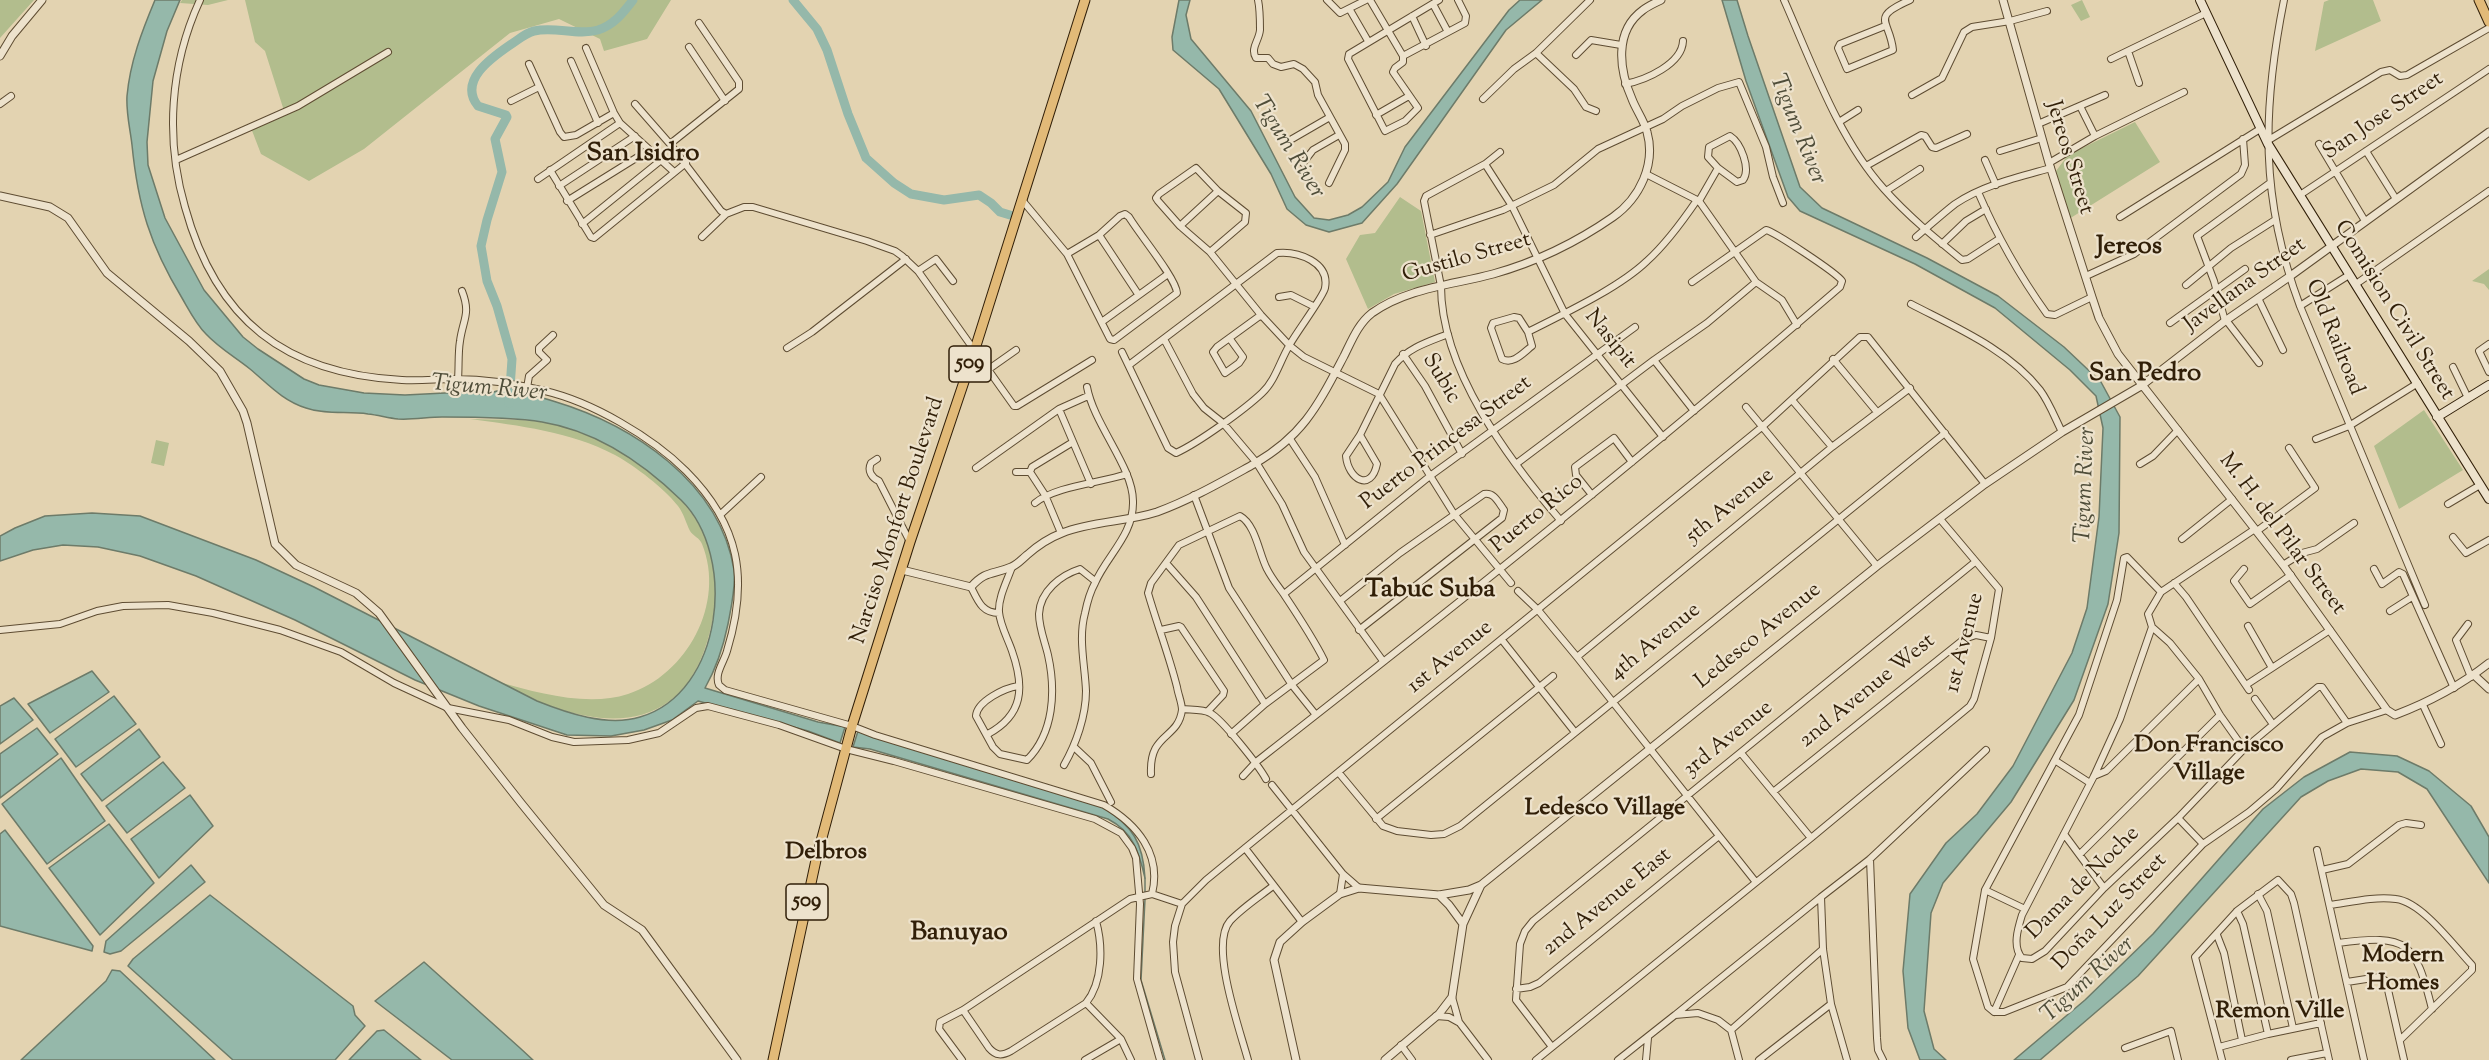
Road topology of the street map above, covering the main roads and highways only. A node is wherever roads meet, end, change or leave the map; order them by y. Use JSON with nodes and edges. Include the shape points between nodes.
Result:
{"nodes":[{"id":1,"x":1085,"y":0,"type":"edge"},
{"id":2,"x":2200,"y":0,"type":"edge"},
{"id":3,"x":2481,"y":2,"type":"edge"},
{"id":4,"x":2489,"y":22,"type":"edge"},
{"id":5,"x":2489,"y":385,"type":"edge"},
{"id":6,"x":2437,"y":417,"type":"junction"},
{"id":7,"x":2489,"y":500,"type":"edge"},
{"id":8,"x":773,"y":1060,"type":"edge"}],
"edges":[{"from":1,"to":8,"type":"main road","name":"Narciso Monfort Boulevard","number":"509","via":[[852,726],[816,860]]},
{"from":2,"to":6,"type":"main road","name":"Comision Civil Street","via":[[2260,129]]},
{"from":3,"to":4,"type":"main road"},
{"from":5,"to":6,"type":"main road"},
{"from":6,"to":7,"type":"main road","name":"Comision Civil Street"}]}
